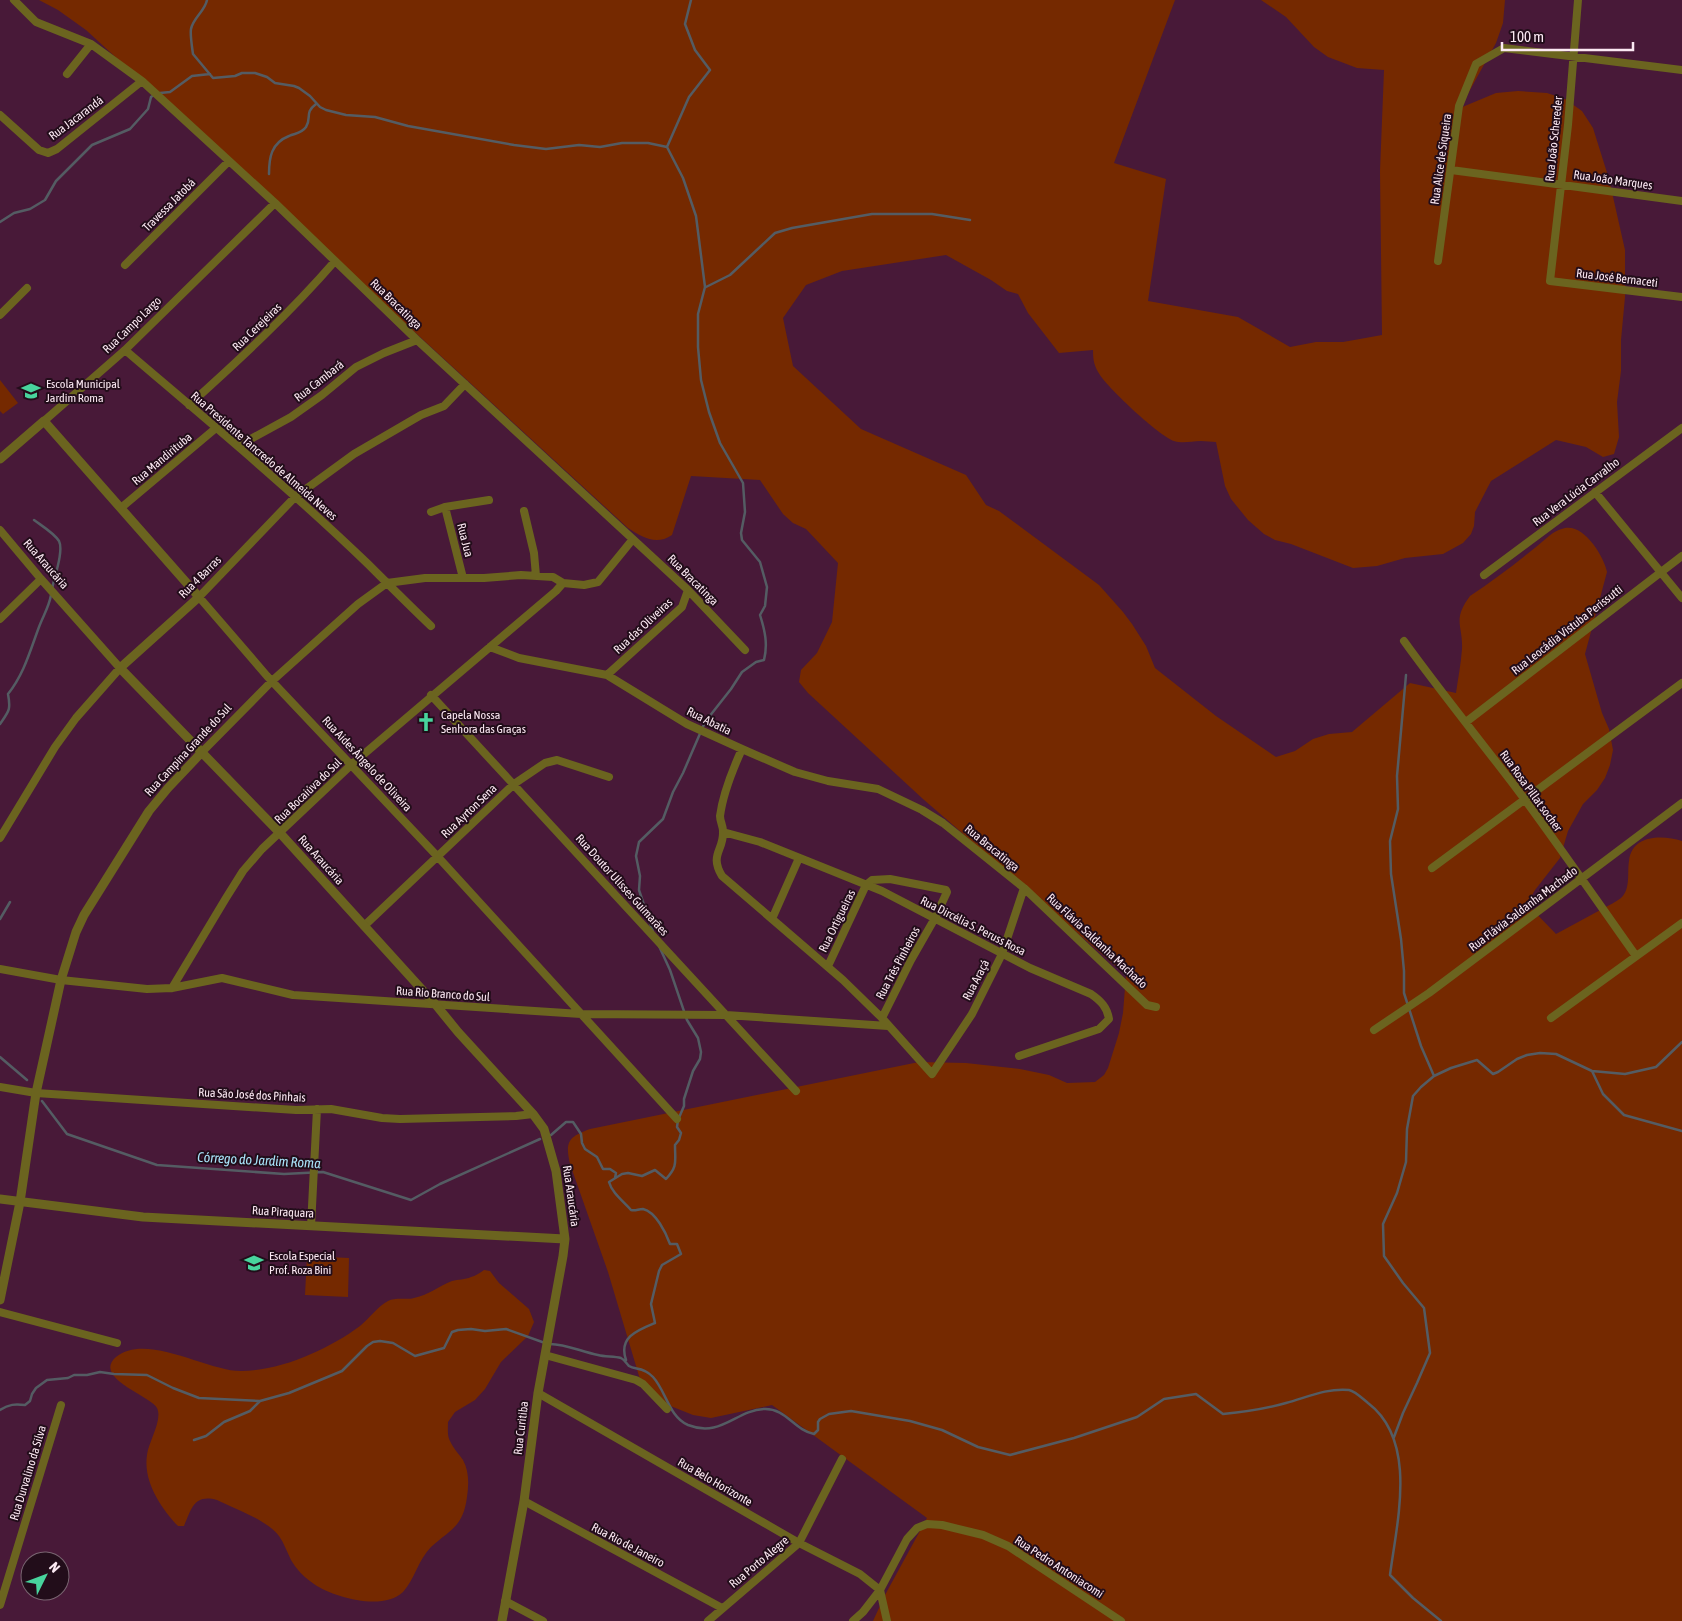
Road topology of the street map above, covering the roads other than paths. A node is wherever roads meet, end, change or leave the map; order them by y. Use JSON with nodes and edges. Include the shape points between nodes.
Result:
{"nodes":[{"id":1,"x":14,"y":0,"type":"edge"},
{"id":2,"x":1578,"y":0,"type":"edge"},
{"id":3,"x":91,"y":44,"type":"junction"},
{"id":4,"x":1573,"y":56,"type":"junction"},
{"id":5,"x":1682,"y":70,"type":"edge"},
{"id":6,"x":67,"y":74,"type":"dead end"},
{"id":7,"x":142,"y":81,"type":"junction"},
{"id":8,"x":0,"y":115,"type":"edge"},
{"id":9,"x":229,"y":161,"type":"junction"},
{"id":10,"x":1451,"y":170,"type":"junction"},
{"id":11,"x":1560,"y":184,"type":"junction"},
{"id":12,"x":1682,"y":201,"type":"edge"},
{"id":13,"x":275,"y":203,"type":"junction"},
{"id":14,"x":335,"y":261,"type":"junction"},
{"id":15,"x":1438,"y":261,"type":"dead end"},
{"id":16,"x":125,"y":265,"type":"dead end"},
{"id":17,"x":1550,"y":280,"type":"joint"},
{"id":18,"x":27,"y":288,"type":"dead end"},
{"id":19,"x":1682,"y":297,"type":"edge"},
{"id":20,"x":0,"y":315,"type":"edge"},
{"id":21,"x":417,"y":340,"type":"junction"},
{"id":22,"x":124,"y":350,"type":"junction"},
{"id":23,"x":465,"y":384,"type":"junction"},
{"id":24,"x":189,"y":405,"type":"junction"},
{"id":25,"x":44,"y":421,"type":"junction"},
{"id":26,"x":216,"y":428,"type":"junction"},
{"id":27,"x":1682,"y":428,"type":"edge"},
{"id":28,"x":238,"y":446,"type":"junction"},
{"id":29,"x":0,"y":459,"type":"edge"},
{"id":30,"x":1595,"y":492,"type":"junction"},
{"id":31,"x":295,"y":497,"type":"junction"},
{"id":32,"x":489,"y":500,"type":"dead end"},
{"id":33,"x":122,"y":508,"type":"junction"},
{"id":34,"x":445,"y":508,"type":"junction"},
{"id":35,"x":524,"y":511,"type":"dead end"},
{"id":36,"x":431,"y":512,"type":"dead end"},
{"id":37,"x":0,"y":530,"type":"edge"},
{"id":38,"x":633,"y":539,"type":"junction"},
{"id":39,"x":1682,"y":556,"type":"edge"},
{"id":40,"x":1661,"y":572,"type":"junction"},
{"id":41,"x":1484,"y":575,"type":"dead end"},
{"id":42,"x":536,"y":576,"type":"junction"},
{"id":43,"x":463,"y":578,"type":"junction"},
{"id":44,"x":42,"y":580,"type":"junction"},
{"id":45,"x":386,"y":583,"type":"junction"},
{"id":46,"x":562,"y":583,"type":"junction"},
{"id":47,"x":688,"y":590,"type":"junction"},
{"id":48,"x":199,"y":597,"type":"junction"},
{"id":49,"x":1682,"y":598,"type":"edge"},
{"id":50,"x":0,"y":619,"type":"edge"},
{"id":51,"x":431,"y":626,"type":"dead end"},
{"id":52,"x":1404,"y":641,"type":"dead end"},
{"id":53,"x":490,"y":646,"type":"junction"},
{"id":54,"x":745,"y":650,"type":"dead end"},
{"id":55,"x":120,"y":668,"type":"junction"},
{"id":56,"x":607,"y":675,"type":"junction"},
{"id":57,"x":272,"y":681,"type":"junction"},
{"id":58,"x":1682,"y":683,"type":"edge"},
{"id":59,"x":431,"y":695,"type":"junction"},
{"id":60,"x":1466,"y":722,"type":"junction"},
{"id":61,"x":742,"y":750,"type":"junction"},
{"id":62,"x":202,"y":752,"type":"junction"},
{"id":63,"x":352,"y":765,"type":"junction"},
{"id":64,"x":609,"y":777,"type":"dead end"},
{"id":65,"x":514,"y":784,"type":"junction"},
{"id":66,"x":1525,"y":800,"type":"junction"},
{"id":67,"x":1682,"y":803,"type":"edge"},
{"id":68,"x":922,"y":810,"type":"joint"},
{"id":69,"x":3,"y":825,"type":"edge"},
{"id":70,"x":723,"y":832,"type":"junction"},
{"id":71,"x":280,"y":834,"type":"junction"},
{"id":72,"x":0,"y":838,"type":"edge"},
{"id":73,"x":438,"y":857,"type":"junction"},
{"id":74,"x":799,"y":858,"type":"junction"},
{"id":75,"x":1432,"y":868,"type":"dead end"},
{"id":76,"x":1581,"y":880,"type":"junction"},
{"id":77,"x":866,"y":885,"type":"junction"},
{"id":78,"x":1024,"y":888,"type":"junction"},
{"id":79,"x":935,"y":918,"type":"junction"},
{"id":80,"x":772,"y":919,"type":"junction"},
{"id":81,"x":1682,"y":923,"type":"edge"},
{"id":82,"x":364,"y":926,"type":"junction"},
{"id":83,"x":1002,"y":954,"type":"junction"},
{"id":84,"x":1636,"y":956,"type":"junction"},
{"id":85,"x":828,"y":966,"type":"junction"},
{"id":86,"x":0,"y":969,"type":"edge"},
{"id":87,"x":61,"y":980,"type":"junction"},
{"id":88,"x":172,"y":988,"type":"junction"},
{"id":89,"x":436,"y":1005,"type":"junction"},
{"id":90,"x":1156,"y":1007,"type":"dead end"},
{"id":91,"x":581,"y":1014,"type":"junction"},
{"id":92,"x":726,"y":1016,"type":"junction"},
{"id":93,"x":882,"y":1018,"type":"junction"},
{"id":94,"x":1551,"y":1018,"type":"dead end"},
{"id":95,"x":888,"y":1026,"type":"junction"},
{"id":96,"x":1374,"y":1030,"type":"dead end"},
{"id":97,"x":1019,"y":1056,"type":"dead end"},
{"id":98,"x":0,"y":1086,"type":"edge"},
{"id":99,"x":796,"y":1091,"type":"dead end"},
{"id":100,"x":36,"y":1093,"type":"junction"},
{"id":101,"x":316,"y":1109,"type":"junction"},
{"id":102,"x":533,"y":1114,"type":"junction"},
{"id":103,"x":677,"y":1119,"type":"dead end"},
{"id":104,"x":0,"y":1199,"type":"edge"},
{"id":105,"x":20,"y":1202,"type":"junction"},
{"id":106,"x":311,"y":1226,"type":"junction"},
{"id":107,"x":565,"y":1238,"type":"junction"},
{"id":108,"x":0,"y":1300,"type":"edge"},
{"id":109,"x":0,"y":1312,"type":"edge"},
{"id":110,"x":117,"y":1343,"type":"dead end"},
{"id":111,"x":545,"y":1354,"type":"junction"},
{"id":112,"x":538,"y":1393,"type":"junction"},
{"id":113,"x":61,"y":1406,"type":"dead end"},
{"id":114,"x":666,"y":1409,"type":"dead end"},
{"id":115,"x":842,"y":1459,"type":"dead end"},
{"id":116,"x":524,"y":1501,"type":"junction"},
{"id":117,"x":799,"y":1543,"type":"junction"},
{"id":118,"x":4,"y":1580,"type":"edge"},
{"id":119,"x":880,"y":1590,"type":"junction"},
{"id":120,"x":506,"y":1601,"type":"junction"},
{"id":121,"x":0,"y":1605,"type":"edge"},
{"id":122,"x":722,"y":1608,"type":"junction"},
{"id":123,"x":502,"y":1621,"type":"edge"},
{"id":124,"x":543,"y":1621,"type":"edge"},
{"id":125,"x":708,"y":1621,"type":"edge"},
{"id":126,"x":852,"y":1621,"type":"edge"},
{"id":127,"x":887,"y":1621,"type":"edge"},
{"id":128,"x":1121,"y":1621,"type":"edge"}],
"edges":[{"from":1,"to":3,"type":"street","name":"Rua Bracatinga","via":[[36,22]]},
{"from":2,"to":4,"type":"street","name":"Rua João Schereder"},
{"from":3,"to":6,"type":"street"},
{"from":3,"to":7,"type":"street","name":"Rua Bracatinga"},
{"from":4,"to":5,"type":"street"},
{"from":4,"to":10,"type":"street","name":"Rua Alice de Siqueira","via":[[1504,48],[1476,64],[1459,106]]},
{"from":4,"to":11,"type":"street","name":"Rua João Schereder"},
{"from":7,"to":8,"type":"street","name":"Rua Jacarandá","via":[[48,153],[39,150]]},
{"from":7,"to":9,"type":"street","name":"Rua Bracatinga"},
{"from":9,"to":13,"type":"street","name":"Rua Bracatinga"},
{"from":9,"to":16,"type":"street","name":"Travessa Jatobá"},
{"from":10,"to":11,"type":"street","name":"Rua João Marques"},
{"from":10,"to":15,"type":"street","name":"Rua Alice de Siqueira"},
{"from":11,"to":12,"type":"street","name":"Rua João Marques"},
{"from":11,"to":17,"type":"street","name":"Rua João Schereder"},
{"from":13,"to":14,"type":"street","name":"Rua Bracatinga"},
{"from":13,"to":22,"type":"street","name":"Rua Campo Largo"},
{"from":14,"to":21,"type":"street","name":"Rua Bracatinga"},
{"from":14,"to":24,"type":"street","name":"Rua Cerejeiras","via":[[260,341]]},
{"from":17,"to":19,"type":"street","name":"Rua José Bernaceti"},
{"from":18,"to":20,"type":"street"},
{"from":21,"to":23,"type":"street","name":"Rua Bracatinga"},
{"from":21,"to":28,"type":"street","name":"Rua Cambará","via":[[356,366],[291,417]]},
{"from":22,"to":24,"type":"street","name":"Rua Presidente Tancredo de Almeida Neves"},
{"from":22,"to":25,"type":"street","name":"Rua Campo Largo"},
{"from":23,"to":31,"type":"street","name":"Rua 4 Barras","via":[[444,406],[421,415],[354,454]]},
{"from":23,"to":38,"type":"street","name":"Rua Bracatinga"},
{"from":24,"to":26,"type":"street","name":"Rua Presidente Tancredo de Almeida Neves"},
{"from":25,"to":29,"type":"street","name":"Rua Campo Largo"},
{"from":25,"to":33,"type":"street","name":"Rua Aides Ângelo de Oliveira"},
{"from":26,"to":28,"type":"street","name":"Rua Presidente Tancredo de Almeida Neves"},
{"from":26,"to":33,"type":"street","name":"Rua Mandirituba"},
{"from":27,"to":30,"type":"street","name":"Rua Vera Lúcia Carvalho"},
{"from":28,"to":31,"type":"street","name":"Rua Presidente Tancredo de Almeida Neves"},
{"from":30,"to":40,"type":"street"},
{"from":30,"to":41,"type":"street","name":"Rua Vera Lúcia Carvalho"},
{"from":31,"to":45,"type":"street","name":"Rua Presidente Tancredo de Almeida Neves"},
{"from":31,"to":48,"type":"street","name":"Rua 4 Barras"},
{"from":32,"to":34,"type":"street"},
{"from":33,"to":48,"type":"street","name":"Rua Aides Ângelo de Oliveira"},
{"from":34,"to":36,"type":"street"},
{"from":34,"to":43,"type":"street","name":"Rua Jua"},
{"from":35,"to":42,"type":"street"},
{"from":37,"to":44,"type":"street","name":"Rua Araucária"},
{"from":38,"to":46,"type":"street","name":"Rua Campina Grande do Sul","via":[[598,582],[584,585]]},
{"from":38,"to":47,"type":"street","name":"Rua Bracatinga"},
{"from":39,"to":40,"type":"street","name":"Rua Leocádia Vistuba Perissutti"},
{"from":40,"to":49,"type":"street"},
{"from":40,"to":60,"type":"street","name":"Rua Leocádia Vistuba Perissutti"},
{"from":42,"to":43,"type":"street","name":"Rua Campina Grande do Sul"},
{"from":42,"to":46,"type":"street","name":"Rua Campina Grande do Sul","via":[[552,577]]},
{"from":43,"to":45,"type":"street","name":"Rua Campina Grande do Sul"},
{"from":44,"to":50,"type":"street"},
{"from":44,"to":55,"type":"street","name":"Rua Araucária"},
{"from":45,"to":51,"type":"street","name":"Rua Presidente Tancredo de Almeida Neves"},
{"from":45,"to":57,"type":"street","name":"Rua Campina Grande do Sul"},
{"from":46,"to":53,"type":"street","name":"Rua Bocaiúva do Sul"},
{"from":47,"to":54,"type":"street","name":"Rua Bracatinga"},
{"from":47,"to":56,"type":"street","name":"Rua das Oliveiras","via":[[682,607]]},
{"from":48,"to":55,"type":"street","name":"Rua 4 Barras"},
{"from":48,"to":57,"type":"street","name":"Rua Aides Ângelo de Oliveira"},
{"from":52,"to":60,"type":"street","name":"Rua Rosa Pillat socher"},
{"from":53,"to":56,"type":"street","name":"Rua Abatia","via":[[520,658]]},
{"from":53,"to":59,"type":"street","name":"Rua Bocaiúva do Sul"},
{"from":55,"to":62,"type":"street","name":"Rua Araucária"},
{"from":55,"to":69,"type":"street","name":"Rua 4 Barras","via":[[76,718]]},
{"from":56,"to":61,"type":"street","name":"Rua Abatia","via":[[687,724]]},
{"from":57,"to":62,"type":"street","name":"Rua Campina Grande do Sul"},
{"from":57,"to":63,"type":"street","name":"Rua Aides Ângelo de Oliveira"},
{"from":58,"to":66,"type":"street"},
{"from":59,"to":63,"type":"street","name":"Rua Bocaiúva do Sul"},
{"from":59,"to":65,"type":"street","name":"Rua Doutor Ulisses Guimarães"},
{"from":60,"to":66,"type":"street","name":"Rua Rosa Pillat socher"},
{"from":61,"to":68,"type":"street","name":"Rua Abatia","via":[[795,772],[878,790]]},
{"from":61,"to":70,"type":"street","via":[[730,776],[720,818]]},
{"from":62,"to":71,"type":"street","name":"Rua Araucária"},
{"from":62,"to":87,"type":"street","name":"Rua Campina Grande do Sul","via":[[149,812],[84,915]]},
{"from":63,"to":71,"type":"street","name":"Rua Bocaiúva do Sul"},
{"from":63,"to":73,"type":"street","name":"Rua Aides Ângelo de Oliveira"},
{"from":64,"to":65,"type":"street","name":"Rua Ayrton Sena","via":[[557,760],[545,763]]},
{"from":65,"to":73,"type":"street","name":"Rua Ayrton Sena"},
{"from":65,"to":92,"type":"street","name":"Rua Doutor Ulisses Guimarães"},
{"from":66,"to":75,"type":"street"},
{"from":66,"to":76,"type":"street","name":"Rua Rosa Pillat socher"},
{"from":67,"to":76,"type":"street","name":"Rua Flávia Saldanha Machado"},
{"from":68,"to":78,"type":"street","name":"Rua Bracatinga"},
{"from":69,"to":72,"type":"street","name":"Rua 4 Barras"},
{"from":70,"to":74,"type":"street","name":"Rua Dircélia S. Peruss Rosa","via":[[760,842]]},
{"from":70,"to":80,"type":"street","via":[[716,866],[722,876]]},
{"from":71,"to":82,"type":"street","name":"Rua Araucária"},
{"from":71,"to":88,"type":"street","name":"Rua Bocaiúva do Sul","via":[[243,871]]},
{"from":73,"to":82,"type":"street","name":"Rua Ayrton Sena"},
{"from":73,"to":91,"type":"street","name":"Rua Aides Ângelo de Oliveira"},
{"from":74,"to":77,"type":"street","name":"Rua Dircélia S. Peruss Rosa"},
{"from":74,"to":80,"type":"street"},
{"from":76,"to":84,"type":"street","name":"Rua Rosa Pillat socher"},
{"from":76,"to":96,"type":"street","name":"Rua Flávia Saldanha Machado"},
{"from":77,"to":79,"type":"street","name":"Rua Dircélia S. Peruss Rosa"},
{"from":77,"to":79,"type":"street","name":"Rua Três Pinheiros","via":[[872,880],[890,879],[943,889],[947,892]]},
{"from":77,"to":85,"type":"street","name":"Rua Ortigueiras"},
{"from":78,"to":83,"type":"street","name":"Rua Araçá"},
{"from":78,"to":90,"type":"street","name":"Rua Flávia Saldanha Machado","via":[[1147,1005]]},
{"from":79,"to":83,"type":"street","name":"Rua Dircélia S. Peruss Rosa"},
{"from":79,"to":93,"type":"street","name":"Rua Três Pinheiros"},
{"from":80,"to":85,"type":"street"},
{"from":81,"to":84,"type":"street"},
{"from":82,"to":89,"type":"street","name":"Rua Araucária"},
{"from":83,"to":95,"type":"street","name":"Rua Araçá","via":[[972,1014],[932,1074]]},
{"from":83,"to":97,"type":"street","name":"Rua Dircélia S. Peruss Rosa","via":[[1091,994],[1108,1009],[1109,1019],[1099,1029]]},
{"from":84,"to":94,"type":"street"},
{"from":85,"to":93,"type":"street"},
{"from":86,"to":87,"type":"street","name":"Rua Rio Branco do Sul"},
{"from":87,"to":88,"type":"street","name":"Rua Rio Branco do Sul","via":[[147,989]]},
{"from":87,"to":100,"type":"street","name":"Rua Campina Grande do Sul"},
{"from":88,"to":89,"type":"street","name":"Rua Rio Branco do Sul","via":[[222,978],[292,995]]},
{"from":89,"to":91,"type":"street","name":"Rua Rio Branco do Sul"},
{"from":89,"to":102,"type":"street","name":"Rua Araucária"},
{"from":91,"to":92,"type":"street","name":"Rua Rio Branco do Sul"},
{"from":91,"to":103,"type":"street","name":"Rua Aides Ângelo de Oliveira"},
{"from":92,"to":95,"type":"street","name":"Rua Rio Branco do Sul"},
{"from":92,"to":99,"type":"street","name":"Rua Doutor Ulisses Guimarães"},
{"from":93,"to":95,"type":"street"},
{"from":98,"to":100,"type":"street","name":"Rua São José dos Pinhais"},
{"from":100,"to":101,"type":"street","name":"Rua São José dos Pinhais"},
{"from":100,"to":105,"type":"street","name":"Rua Campina Grande do Sul"},
{"from":101,"to":102,"type":"street","name":"Rua São José dos Pinhais","via":[[400,1119]]},
{"from":101,"to":106,"type":"street"},
{"from":102,"to":107,"type":"street","name":"Rua Araucária","via":[[544,1129],[556,1171]]},
{"from":104,"to":105,"type":"street","name":"Rua Piraquara"},
{"from":105,"to":106,"type":"street","name":"Rua Piraquara","via":[[144,1217]]},
{"from":105,"to":108,"type":"street","name":"Rua Campina Grande do Sul"},
{"from":106,"to":107,"type":"street","name":"Rua Piraquara"},
{"from":107,"to":111,"type":"street","name":"Rua Curitiba"},
{"from":109,"to":110,"type":"street"},
{"from":111,"to":112,"type":"street","name":"Rua Curitiba"},
{"from":111,"to":114,"type":"street","via":[[636,1380]]},
{"from":112,"to":116,"type":"street","name":"Rua Curitiba"},
{"from":112,"to":117,"type":"street","name":"Rua Belo Horizonte"},
{"from":113,"to":118,"type":"street","name":"Rua Durvalino da Silva"},
{"from":115,"to":117,"type":"street","name":"Rua Porto Alegre"},
{"from":116,"to":120,"type":"street","name":"Rua Curitiba"},
{"from":116,"to":122,"type":"street","name":"Rua Rio de Janeiro"},
{"from":117,"to":119,"type":"street","name":"Rua Belo Horizonte","via":[[860,1574]]},
{"from":117,"to":122,"type":"street","name":"Rua Porto Alegre"},
{"from":118,"to":121,"type":"street","name":"Rua Durvalino da Silva"},
{"from":119,"to":126,"type":"street"},
{"from":119,"to":127,"type":"street"},
{"from":119,"to":128,"type":"street","name":"Rua Pedro Antoniacomi","via":[[907,1539],[917,1528],[927,1524],[942,1525],[983,1535],[1008,1546]]},
{"from":120,"to":123,"type":"street","name":"Rua Curitiba"},
{"from":120,"to":124,"type":"street"},
{"from":122,"to":125,"type":"street","name":"Rua Porto Alegre"}]}
